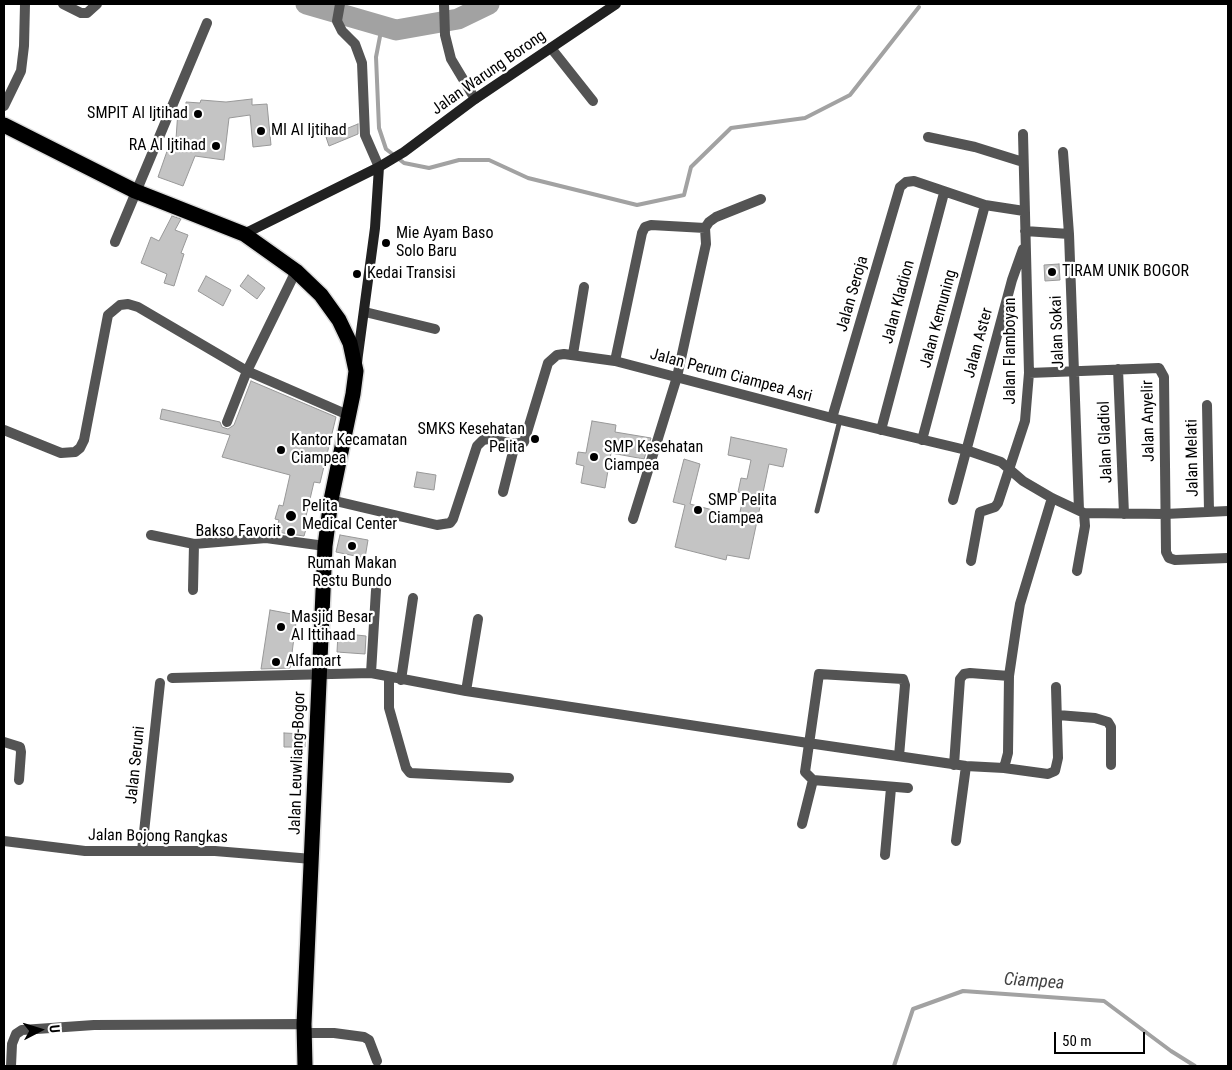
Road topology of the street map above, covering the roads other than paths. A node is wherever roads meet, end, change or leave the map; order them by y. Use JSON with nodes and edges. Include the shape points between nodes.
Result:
{"nodes":[{"id":1,"x":24,"y":4,"type":"edge"},
{"id":2,"x":63,"y":4,"type":"edge"},
{"id":3,"x":97,"y":4,"type":"edge"},
{"id":4,"x":340,"y":4,"type":"edge"},
{"id":5,"x":444,"y":4,"type":"edge"},
{"id":6,"x":616,"y":4,"type":"edge"},
{"id":7,"x":207,"y":23,"type":"dead end"},
{"id":8,"x":551,"y":48,"type":"junction"},
{"id":9,"x":475,"y":99,"type":"junction"},
{"id":10,"x":593,"y":101,"type":"dead end"},
{"id":11,"x":4,"y":106,"type":"edge"},
{"id":12,"x":4,"y":125,"type":"edge"},
{"id":13,"x":1023,"y":134,"type":"dead end"},
{"id":14,"x":928,"y":137,"type":"dead end"},
{"id":15,"x":1063,"y":152,"type":"dead end"},
{"id":16,"x":1023,"y":162,"type":"junction"},
{"id":17,"x":379,"y":167,"type":"junction"},
{"id":18,"x":135,"y":192,"type":"junction"},
{"id":19,"x":944,"y":193,"type":"junction"},
{"id":20,"x":761,"y":198,"type":"dead end"},
{"id":21,"x":985,"y":205,"type":"junction"},
{"id":22,"x":1024,"y":212,"type":"junction"},
{"id":23,"x":706,"y":228,"type":"junction"},
{"id":24,"x":1025,"y":231,"type":"junction"},
{"id":25,"x":244,"y":234,"type":"junction"},
{"id":26,"x":1069,"y":234,"type":"junction"},
{"id":27,"x":115,"y":242,"type":"dead end"},
{"id":28,"x":1025,"y":244,"type":"junction"},
{"id":29,"x":296,"y":271,"type":"junction"},
{"id":30,"x":584,"y":287,"type":"dead end"},
{"id":31,"x":365,"y":312,"type":"junction"},
{"id":32,"x":435,"y":329,"type":"dead end"},
{"id":33,"x":573,"y":354,"type":"junction"},
{"id":34,"x":615,"y":361,"type":"junction"},
{"id":35,"x":1118,"y":370,"type":"junction"},
{"id":36,"x":247,"y":371,"type":"junction"},
{"id":37,"x":356,"y":371,"type":"junction"},
{"id":38,"x":1075,"y":372,"type":"junction"},
{"id":39,"x":1029,"y":373,"type":"junction"},
{"id":40,"x":677,"y":377,"type":"junction"},
{"id":41,"x":1207,"y":405,"type":"dead end"},
{"id":42,"x":348,"y":415,"type":"junction"},
{"id":43,"x":836,"y":418,"type":"junction"},
{"id":44,"x":227,"y":422,"type":"dead end"},
{"id":45,"x":4,"y":430,"type":"edge"},
{"id":46,"x":881,"y":430,"type":"junction"},
{"id":47,"x":922,"y":440,"type":"junction"},
{"id":48,"x":515,"y":444,"type":"junction"},
{"id":49,"x":966,"y":450,"type":"junction"},
{"id":50,"x":1011,"y":468,"type":"junction"},
{"id":51,"x":503,"y":492,"type":"dead end"},
{"id":52,"x":1052,"y":498,"type":"junction"},
{"id":53,"x":331,"y":500,"type":"junction"},
{"id":54,"x":954,"y":500,"type":"dead end"},
{"id":55,"x":1228,"y":511,"type":"edge"},
{"id":56,"x":818,"y":512,"type":"dead end"},
{"id":57,"x":1082,"y":512,"type":"junction"},
{"id":58,"x":1209,"y":512,"type":"junction"},
{"id":59,"x":1124,"y":514,"type":"junction"},
{"id":60,"x":1165,"y":514,"type":"junction"},
{"id":61,"x":633,"y":518,"type":"dead end"},
{"id":62,"x":151,"y":535,"type":"dead end"},
{"id":63,"x":194,"y":544,"type":"junction"},
{"id":64,"x":325,"y":546,"type":"junction"},
{"id":65,"x":1228,"y":558,"type":"edge"},
{"id":66,"x":971,"y":561,"type":"dead end"},
{"id":67,"x":1077,"y":571,"type":"dead end"},
{"id":68,"x":193,"y":590,"type":"dead end"},
{"id":69,"x":376,"y":590,"type":"dead end"},
{"id":70,"x":413,"y":598,"type":"dead end"},
{"id":71,"x":478,"y":619,"type":"dead end"},
{"id":72,"x":371,"y":674,"type":"junction"},
{"id":73,"x":318,"y":676,"type":"junction"},
{"id":74,"x":1009,"y":676,"type":"junction"},
{"id":75,"x":172,"y":678,"type":"dead end"},
{"id":76,"x":389,"y":678,"type":"junction"},
{"id":77,"x":401,"y":680,"type":"junction"},
{"id":78,"x":160,"y":683,"type":"dead end"},
{"id":79,"x":1056,"y":687,"type":"dead end"},
{"id":80,"x":466,"y":691,"type":"junction"},
{"id":81,"x":1058,"y":715,"type":"junction"},
{"id":82,"x":4,"y":742,"type":"edge"},
{"id":83,"x":808,"y":743,"type":"junction"},
{"id":84,"x":899,"y":756,"type":"junction"},
{"id":85,"x":954,"y":764,"type":"junction"},
{"id":86,"x":1111,"y":765,"type":"dead end"},
{"id":87,"x":966,"y":766,"type":"junction"},
{"id":88,"x":1004,"y":768,"type":"junction"},
{"id":89,"x":509,"y":778,"type":"dead end"},
{"id":90,"x":19,"y":780,"type":"dead end"},
{"id":91,"x":813,"y":780,"type":"junction"},
{"id":92,"x":891,"y":788,"type":"junction"},
{"id":93,"x":908,"y":788,"type":"dead end"},
{"id":94,"x":802,"y":824,"type":"dead end"},
{"id":95,"x":4,"y":841,"type":"edge"},
{"id":96,"x":956,"y":841,"type":"dead end"},
{"id":97,"x":142,"y":851,"type":"junction"},
{"id":98,"x":885,"y":854,"type":"dead end"},
{"id":99,"x":312,"y":859,"type":"junction"},
{"id":100,"x":304,"y":1028,"type":"junction"},
{"id":101,"x":377,"y":1061,"type":"dead end"},
{"id":102,"x":12,"y":1066,"type":"edge"},
{"id":103,"x":306,"y":1066,"type":"edge"}],
"edges":[{"from":1,"to":11,"type":"street","via":[[21,71]]},
{"from":2,"to":3,"type":"street","via":[[87,14]]},
{"from":4,"to":17,"type":"street","via":[[337,21],[355,44],[362,63],[365,135]]},
{"from":5,"to":9,"type":"street","via":[[450,59]]},
{"from":6,"to":8,"type":"main road","name":"Jalan Warung Borong"},
{"from":7,"to":18,"type":"street"},
{"from":8,"to":9,"type":"main road","name":"Jalan Warung Borong"},
{"from":8,"to":10,"type":"street"},
{"from":9,"to":17,"type":"main road","name":"Jalan Warung Borong"},
{"from":12,"to":18,"type":"highway","name":"Jalan Leuwliang-Bogor"},
{"from":13,"to":16,"type":"street","name":"Jalan Flamboyan"},
{"from":14,"to":16,"type":"street"},
{"from":15,"to":26,"type":"street","name":"Jalan Sokai"},
{"from":16,"to":22,"type":"street","name":"Jalan Flamboyan"},
{"from":17,"to":25,"type":"main road","name":"Jalan Warung Borong"},
{"from":17,"to":31,"type":"main road","via":[[376,228]]},
{"from":18,"to":25,"type":"highway","name":"Jalan Leuwliang-Bogor"},
{"from":18,"to":27,"type":"street"},
{"from":19,"to":21,"type":"street"},
{"from":19,"to":43,"type":"street","name":"Jalan Seroja","via":[[914,181],[900,187]]},
{"from":19,"to":46,"type":"street","name":"Jalan Kladion"},
{"from":20,"to":23,"type":"street","via":[[716,217]]},
{"from":21,"to":22,"type":"street"},
{"from":21,"to":47,"type":"street","name":"Jalan Kemuning"},
{"from":22,"to":24,"type":"street","name":"Jalan Flamboyan"},
{"from":23,"to":34,"type":"street","via":[[645,227]]},
{"from":23,"to":40,"type":"street","via":[[706,244]]},
{"from":24,"to":26,"type":"street"},
{"from":24,"to":28,"type":"street","name":"Jalan Flamboyan"},
{"from":25,"to":29,"type":"highway","name":"Jalan Leuwliang-Bogor"},
{"from":26,"to":38,"type":"street","name":"Jalan Sokai"},
{"from":28,"to":39,"type":"street","name":"Jalan Flamboyan"},
{"from":28,"to":49,"type":"street","name":"Jalan Aster","via":[[1012,280]]},
{"from":29,"to":36,"type":"street"},
{"from":29,"to":37,"type":"highway","name":"Jalan Leuwliang-Bogor","via":[[321,294],[340,320],[350,343]]},
{"from":30,"to":33,"type":"street"},
{"from":31,"to":32,"type":"street"},
{"from":31,"to":37,"type":"main road"},
{"from":33,"to":34,"type":"street","name":"Jalan Perum Ciampea Asri"},
{"from":33,"to":48,"type":"street","name":"Jalan Perum Ciampea Asri","via":[[557,355],[548,363],[527,439]]},
{"from":34,"to":40,"type":"street","name":"Jalan Perum Ciampea Asri"},
{"from":35,"to":38,"type":"street","name":"Jalan Anyelir"},
{"from":35,"to":59,"type":"street","name":"Jalan Gladiol"},
{"from":35,"to":60,"type":"street","name":"Jalan Anyelir","via":[[1153,367],[1162,372]]},
{"from":36,"to":42,"type":"street"},
{"from":36,"to":44,"type":"street"},
{"from":36,"to":45,"type":"street","via":[[138,307],[120,305],[108,315],[80,448],[75,452],[62,453]]},
{"from":37,"to":42,"type":"highway","name":"Jalan Leuwliang-Bogor"},
{"from":38,"to":39,"type":"street","name":"Jalan Anyelir"},
{"from":38,"to":57,"type":"street","name":"Jalan Sokai"},
{"from":39,"to":50,"type":"street","name":"Jalan Flamboyan","via":[[1024,428]]},
{"from":40,"to":43,"type":"street","name":"Jalan Perum Ciampea Asri"},
{"from":40,"to":61,"type":"street"},
{"from":41,"to":58,"type":"street","name":"Jalan Melati"},
{"from":42,"to":53,"type":"highway","name":"Jalan Leuwliang-Bogor"},
{"from":43,"to":46,"type":"street","name":"Jalan Perum Ciampea Asri"},
{"from":43,"to":56,"type":"lane"},
{"from":46,"to":47,"type":"street","name":"Jalan Perum Ciampea Asri"},
{"from":47,"to":49,"type":"street","name":"Jalan Perum Ciampea Asri"},
{"from":48,"to":51,"type":"street"},
{"from":48,"to":53,"type":"street","via":[[488,439],[479,442],[453,519],[444,525]]},
{"from":49,"to":50,"type":"street","name":"Jalan Perum Ciampea Asri"},
{"from":49,"to":54,"type":"street","name":"Jalan Aster"},
{"from":50,"to":52,"type":"street","name":"Jalan Perum Ciampea Asri","via":[[1023,481]]},
{"from":50,"to":66,"type":"street","name":"Jalan Flamboyan","via":[[996,506],[981,511]]},
{"from":52,"to":57,"type":"street","name":"Jalan Perum Ciampea Asri"},
{"from":52,"to":74,"type":"street","via":[[1020,604]]},
{"from":53,"to":64,"type":"highway","name":"Jalan Leuwliang-Bogor"},
{"from":55,"to":58,"type":"street","name":"Jalan Perum Ciampea Asri"},
{"from":57,"to":59,"type":"street","name":"Jalan Perum Ciampea Asri"},
{"from":57,"to":67,"type":"street","name":"Jalan Sokai","via":[[1085,526]]},
{"from":58,"to":60,"type":"street","name":"Jalan Perum Ciampea Asri"},
{"from":59,"to":60,"type":"street","name":"Jalan Perum Ciampea Asri"},
{"from":60,"to":65,"type":"street","via":[[1166,552],[1170,558]]},
{"from":62,"to":63,"type":"street"},
{"from":63,"to":64,"type":"street","via":[[266,538]]},
{"from":63,"to":68,"type":"street"},
{"from":64,"to":73,"type":"highway","name":"Jalan Leuwliang-Bogor"},
{"from":69,"to":72,"type":"street"},
{"from":70,"to":77,"type":"street"},
{"from":71,"to":80,"type":"street"},
{"from":72,"to":73,"type":"street"},
{"from":72,"to":76,"type":"street"},
{"from":73,"to":75,"type":"street"},
{"from":73,"to":99,"type":"highway","name":"Jalan Leuwliang-Bogor"},
{"from":74,"to":85,"type":"street","via":[[970,673],[960,679]]},
{"from":74,"to":88,"type":"street","via":[[1008,753]]},
{"from":76,"to":77,"type":"street"},
{"from":76,"to":89,"type":"street","via":[[391,716],[410,773]]},
{"from":77,"to":80,"type":"street"},
{"from":78,"to":97,"type":"street","name":"Jalan Seruni"},
{"from":79,"to":81,"type":"street"},
{"from":80,"to":83,"type":"street"},
{"from":81,"to":86,"type":"street","via":[[1108,722],[1111,727]]},
{"from":81,"to":88,"type":"street","via":[[1055,772],[1048,774]]},
{"from":82,"to":90,"type":"street","via":[[15,743],[22,752]]},
{"from":83,"to":84,"type":"street"},
{"from":83,"to":84,"type":"street","via":[[819,674],[902,679],[905,685]]},
{"from":83,"to":91,"type":"street","via":[[805,772]]},
{"from":84,"to":85,"type":"street"},
{"from":85,"to":87,"type":"street"},
{"from":87,"to":88,"type":"street"},
{"from":87,"to":96,"type":"street"},
{"from":91,"to":92,"type":"street"},
{"from":91,"to":94,"type":"street"},
{"from":92,"to":93,"type":"street"},
{"from":92,"to":98,"type":"street"},
{"from":95,"to":97,"type":"street","name":"Jalan Bojong Rangkas","via":[[86,851]]},
{"from":97,"to":99,"type":"street","name":"Jalan Bojong Rangkas","via":[[215,851]]},
{"from":99,"to":100,"type":"highway","name":"Jalan Leuwliang-Bogor"},
{"from":100,"to":101,"type":"street","via":[[364,1037],[369,1040]]},
{"from":100,"to":102,"type":"street","via":[[94,1024],[22,1030],[16,1034],[12,1044]]},
{"from":100,"to":103,"type":"highway","name":"Jalan Leuwliang-Bogor"}]}
